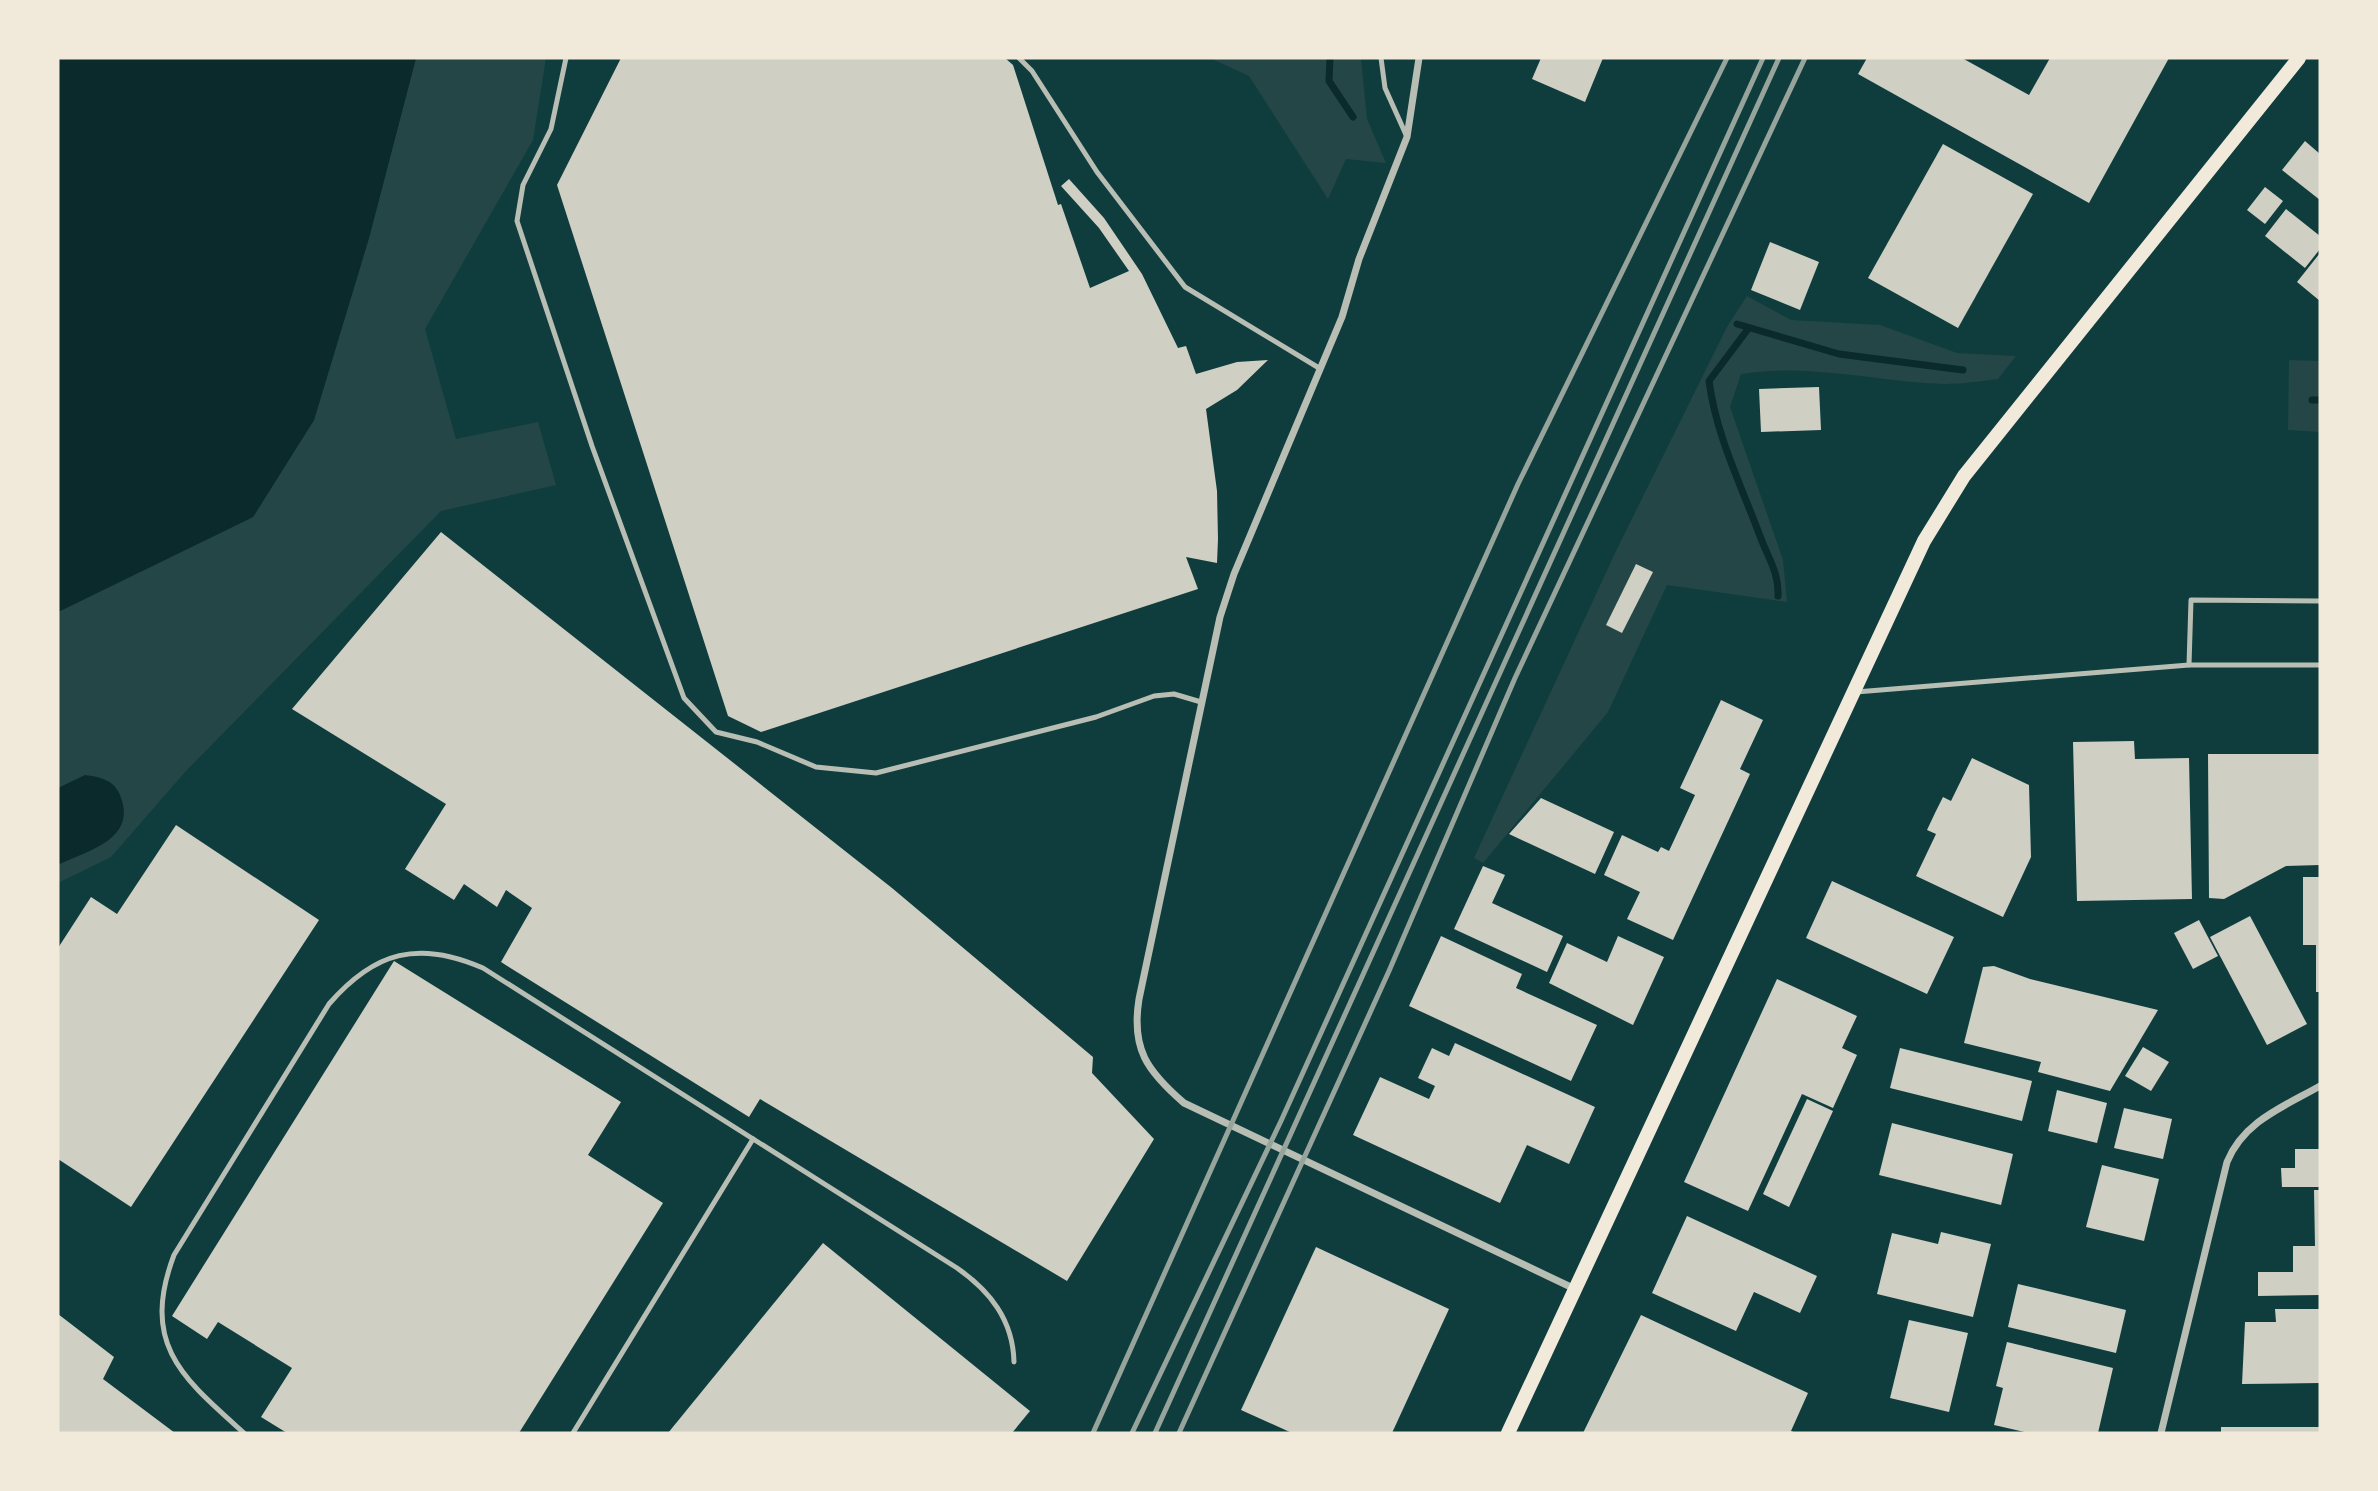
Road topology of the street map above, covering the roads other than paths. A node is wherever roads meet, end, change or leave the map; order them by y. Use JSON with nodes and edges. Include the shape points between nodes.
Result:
{"nodes":[{"id":1,"x":566,"y":58,"type":"edge"},
{"id":2,"x":1019,"y":58,"type":"edge"},
{"id":3,"x":1381,"y":58,"type":"edge"},
{"id":4,"x":1419,"y":58,"type":"edge"},
{"id":5,"x":2299,"y":58,"type":"edge"},
{"id":6,"x":1407,"y":137,"type":"junction"},
{"id":7,"x":1320,"y":368,"type":"junction"},
{"id":8,"x":2320,"y":601,"type":"edge"},
{"id":9,"x":2189,"y":664,"type":"junction"},
{"id":10,"x":2320,"y":665,"type":"edge"},
{"id":11,"x":1853,"y":692,"type":"junction"},
{"id":12,"x":1202,"y":702,"type":"junction"},
{"id":13,"x":2320,"y":1086,"type":"edge"},
{"id":14,"x":753,"y":1139,"type":"junction"},
{"id":15,"x":1575,"y":1289,"type":"junction"},
{"id":16,"x":1014,"y":1362,"type":"dead end"},
{"id":17,"x":244,"y":1433,"type":"edge"},
{"id":18,"x":573,"y":1433,"type":"edge"},
{"id":19,"x":1508,"y":1433,"type":"edge"},
{"id":20,"x":2161,"y":1433,"type":"edge"}],
"edges":[{"from":1,"to":12,"type":"lane","via":[[551,129],[523,185],[517,221],[592,446],[684,698],[716,732],[757,742],[816,767],[876,773],[1096,717],[1154,696],[1174,694]]},
{"from":2,"to":7,"type":"lane","via":[[1097,172],[1185,287]]},
{"from":3,"to":6,"type":"lane","via":[[1385,88]]},
{"from":4,"to":6,"type":"street"},
{"from":5,"to":11,"type":"main road","via":[[1964,476],[1924,541]]},
{"from":6,"to":7,"type":"street"},
{"from":7,"to":12,"type":"street","via":[[1226,595]]},
{"from":8,"to":9,"type":"lane","via":[[2191,600]]},
{"from":9,"to":10,"type":"lane"},
{"from":9,"to":11,"type":"lane"},
{"from":11,"to":15,"type":"main road"},
{"from":12,"to":15,"type":"street","via":[[1136,1024],[1147,1066],[1184,1103]]},
{"from":13,"to":20,"type":"street","via":[[2266,1115],[2234,1144]]},
{"from":14,"to":16,"type":"lane","via":[[975,1280],[1008,1325]]},
{"from":14,"to":17,"type":"lane","via":[[483,968],[429,951],[374,964],[330,1004],[174,1255],[165,1280],[163,1326],[181,1374]]},
{"from":14,"to":18,"type":"lane"},
{"from":15,"to":19,"type":"main road"}]}
